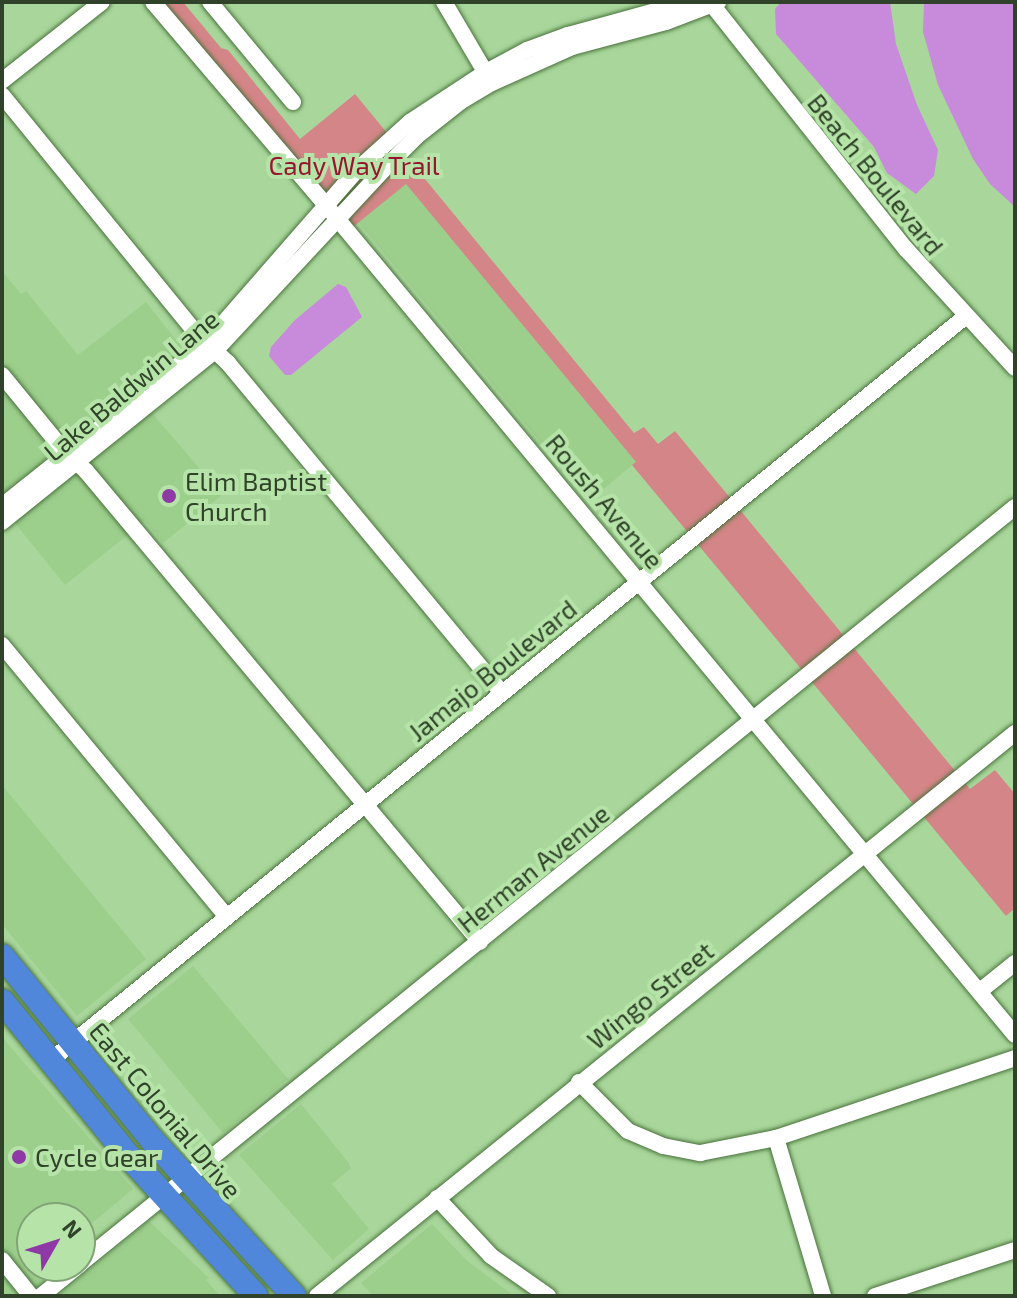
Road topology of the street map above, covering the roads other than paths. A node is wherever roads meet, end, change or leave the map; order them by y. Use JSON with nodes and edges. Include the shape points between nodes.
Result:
{"nodes":[{"id":1,"x":102,"y":2,"type":"edge"},
{"id":2,"x":153,"y":2,"type":"edge"},
{"id":3,"x":210,"y":2,"type":"edge"},
{"id":4,"x":444,"y":2,"type":"edge"},
{"id":5,"x":688,"y":2,"type":"edge"},
{"id":6,"x":713,"y":4,"type":"edge"},
{"id":7,"x":489,"y":77,"type":"junction"},
{"id":8,"x":2,"y":81,"type":"edge"},
{"id":9,"x":2,"y":95,"type":"edge"},
{"id":10,"x":293,"y":102,"type":"dead end"},
{"id":11,"x":325,"y":204,"type":"junction"},
{"id":12,"x":337,"y":218,"type":"junction"},
{"id":13,"x":965,"y":317,"type":"junction"},
{"id":14,"x":210,"y":347,"type":"junction"},
{"id":15,"x":1015,"y":368,"type":"edge"},
{"id":16,"x":2,"y":375,"type":"edge"},
{"id":17,"x":73,"y":458,"type":"junction"},
{"id":18,"x":2,"y":506,"type":"edge"},
{"id":19,"x":1015,"y":507,"type":"edge"},
{"id":20,"x":2,"y":522,"type":"edge"},
{"id":21,"x":639,"y":581,"type":"junction"},
{"id":22,"x":2,"y":645,"type":"edge"},
{"id":23,"x":502,"y":693,"type":"junction"},
{"id":24,"x":754,"y":720,"type":"junction"},
{"id":25,"x":1015,"y":733,"type":"edge"},
{"id":26,"x":364,"y":805,"type":"junction"},
{"id":27,"x":866,"y":853,"type":"junction"},
{"id":28,"x":227,"y":917,"type":"junction"},
{"id":29,"x":480,"y":942,"type":"junction"},
{"id":30,"x":2,"y":956,"type":"edge"},
{"id":31,"x":1015,"y":963,"type":"edge"},
{"id":32,"x":980,"y":991,"type":"junction"},
{"id":33,"x":2,"y":1001,"type":"edge"},
{"id":34,"x":1015,"y":1035,"type":"edge"},
{"id":35,"x":71,"y":1043,"type":"junction"},
{"id":36,"x":1015,"y":1058,"type":"edge"},
{"id":37,"x":50,"y":1061,"type":"junction"},
{"id":38,"x":579,"y":1082,"type":"junction"},
{"id":39,"x":776,"y":1138,"type":"junction"},
{"id":40,"x":187,"y":1181,"type":"junction"},
{"id":41,"x":164,"y":1196,"type":"junction"},
{"id":42,"x":437,"y":1198,"type":"junction"},
{"id":43,"x":1015,"y":1250,"type":"edge"},
{"id":44,"x":96,"y":1251,"type":"edge"},
{"id":45,"x":2,"y":1260,"type":"edge"},
{"id":46,"x":58,"y":1282,"type":"edge"},
{"id":47,"x":31,"y":1296,"type":"edge"},
{"id":48,"x":41,"y":1296,"type":"edge"},
{"id":49,"x":256,"y":1296,"type":"edge"},
{"id":50,"x":294,"y":1296,"type":"edge"},
{"id":51,"x":317,"y":1296,"type":"edge"},
{"id":52,"x":548,"y":1296,"type":"edge"},
{"id":53,"x":823,"y":1296,"type":"edge"},
{"id":54,"x":875,"y":1296,"type":"edge"}],
"edges":[{"from":1,"to":8,"type":"street"},
{"from":2,"to":11,"type":"street","name":"Roush Avenue"},
{"from":3,"to":10,"type":"street"},
{"from":4,"to":7,"type":"street"},
{"from":5,"to":7,"type":"street","name":"Lake Baldwin Lane","via":[[568,35]]},
{"from":6,"to":7,"type":"street","name":"Lake Baldwin Lane"},
{"from":6,"to":13,"type":"street","name":"Beach Boulevard","via":[[896,238]]},
{"from":7,"to":11,"type":"street","name":"Lake Baldwin Lane","via":[[410,122]]},
{"from":7,"to":12,"type":"street","name":"Lake Baldwin Lane","via":[[417,136]]},
{"from":9,"to":14,"type":"street"},
{"from":11,"to":12,"type":"street","name":"Roush Avenue"},
{"from":11,"to":14,"type":"street","name":"Lake Baldwin Lane"},
{"from":12,"to":14,"type":"street","name":"Lake Baldwin Lane"},
{"from":12,"to":21,"type":"street","name":"Roush Avenue"},
{"from":13,"to":15,"type":"street","name":"Beach Boulevard"},
{"from":13,"to":21,"type":"street","name":"Jamajo Boulevard"},
{"from":14,"to":17,"type":"street","name":"Lake Baldwin Lane"},
{"from":14,"to":23,"type":"street"},
{"from":16,"to":17,"type":"street"},
{"from":17,"to":18,"type":"street","name":"Lake Baldwin Lane"},
{"from":17,"to":20,"type":"street","name":"Lake Baldwin Lane"},
{"from":17,"to":26,"type":"street"},
{"from":19,"to":24,"type":"street","name":"Herman Avenue"},
{"from":21,"to":23,"type":"street","name":"Jamajo Boulevard"},
{"from":21,"to":24,"type":"street","name":"Roush Avenue"},
{"from":22,"to":28,"type":"street"},
{"from":23,"to":26,"type":"street","name":"Jamajo Boulevard"},
{"from":24,"to":27,"type":"street","name":"Roush Avenue"},
{"from":24,"to":29,"type":"street","name":"Herman Avenue"},
{"from":25,"to":27,"type":"street","name":"Wingo Street"},
{"from":26,"to":28,"type":"street","name":"Jamajo Boulevard"},
{"from":26,"to":29,"type":"street"},
{"from":27,"to":32,"type":"street","name":"Roush Avenue"},
{"from":27,"to":38,"type":"street","name":"Wingo Street"},
{"from":28,"to":35,"type":"street","name":"Jamajo Boulevard"},
{"from":29,"to":40,"type":"street","name":"Herman Avenue"},
{"from":30,"to":35,"type":"highway","name":"East Colonial Drive"},
{"from":31,"to":32,"type":"street"},
{"from":32,"to":34,"type":"street","name":"Roush Avenue"},
{"from":33,"to":37,"type":"highway"},
{"from":35,"to":37,"type":"street","name":"Jamajo Boulevard"},
{"from":35,"to":40,"type":"highway","name":"East Colonial Drive"},
{"from":36,"to":39,"type":"street"},
{"from":37,"to":41,"type":"highway"},
{"from":38,"to":39,"type":"street","via":[[628,1131],[663,1146],[700,1153]]},
{"from":38,"to":42,"type":"street","name":"Wingo Street"},
{"from":39,"to":53,"type":"street"},
{"from":40,"to":41,"type":"street","name":"Herman Avenue"},
{"from":40,"to":50,"type":"highway","name":"East Colonial Drive"},
{"from":41,"to":44,"type":"street","name":"Herman Avenue"},
{"from":41,"to":49,"type":"highway"},
{"from":42,"to":51,"type":"street","name":"Wingo Street"},
{"from":42,"to":52,"type":"street","via":[[491,1256]]},
{"from":43,"to":54,"type":"street"},
{"from":45,"to":47,"type":"street"},
{"from":46,"to":48,"type":"street","name":"Herman Avenue"}]}
